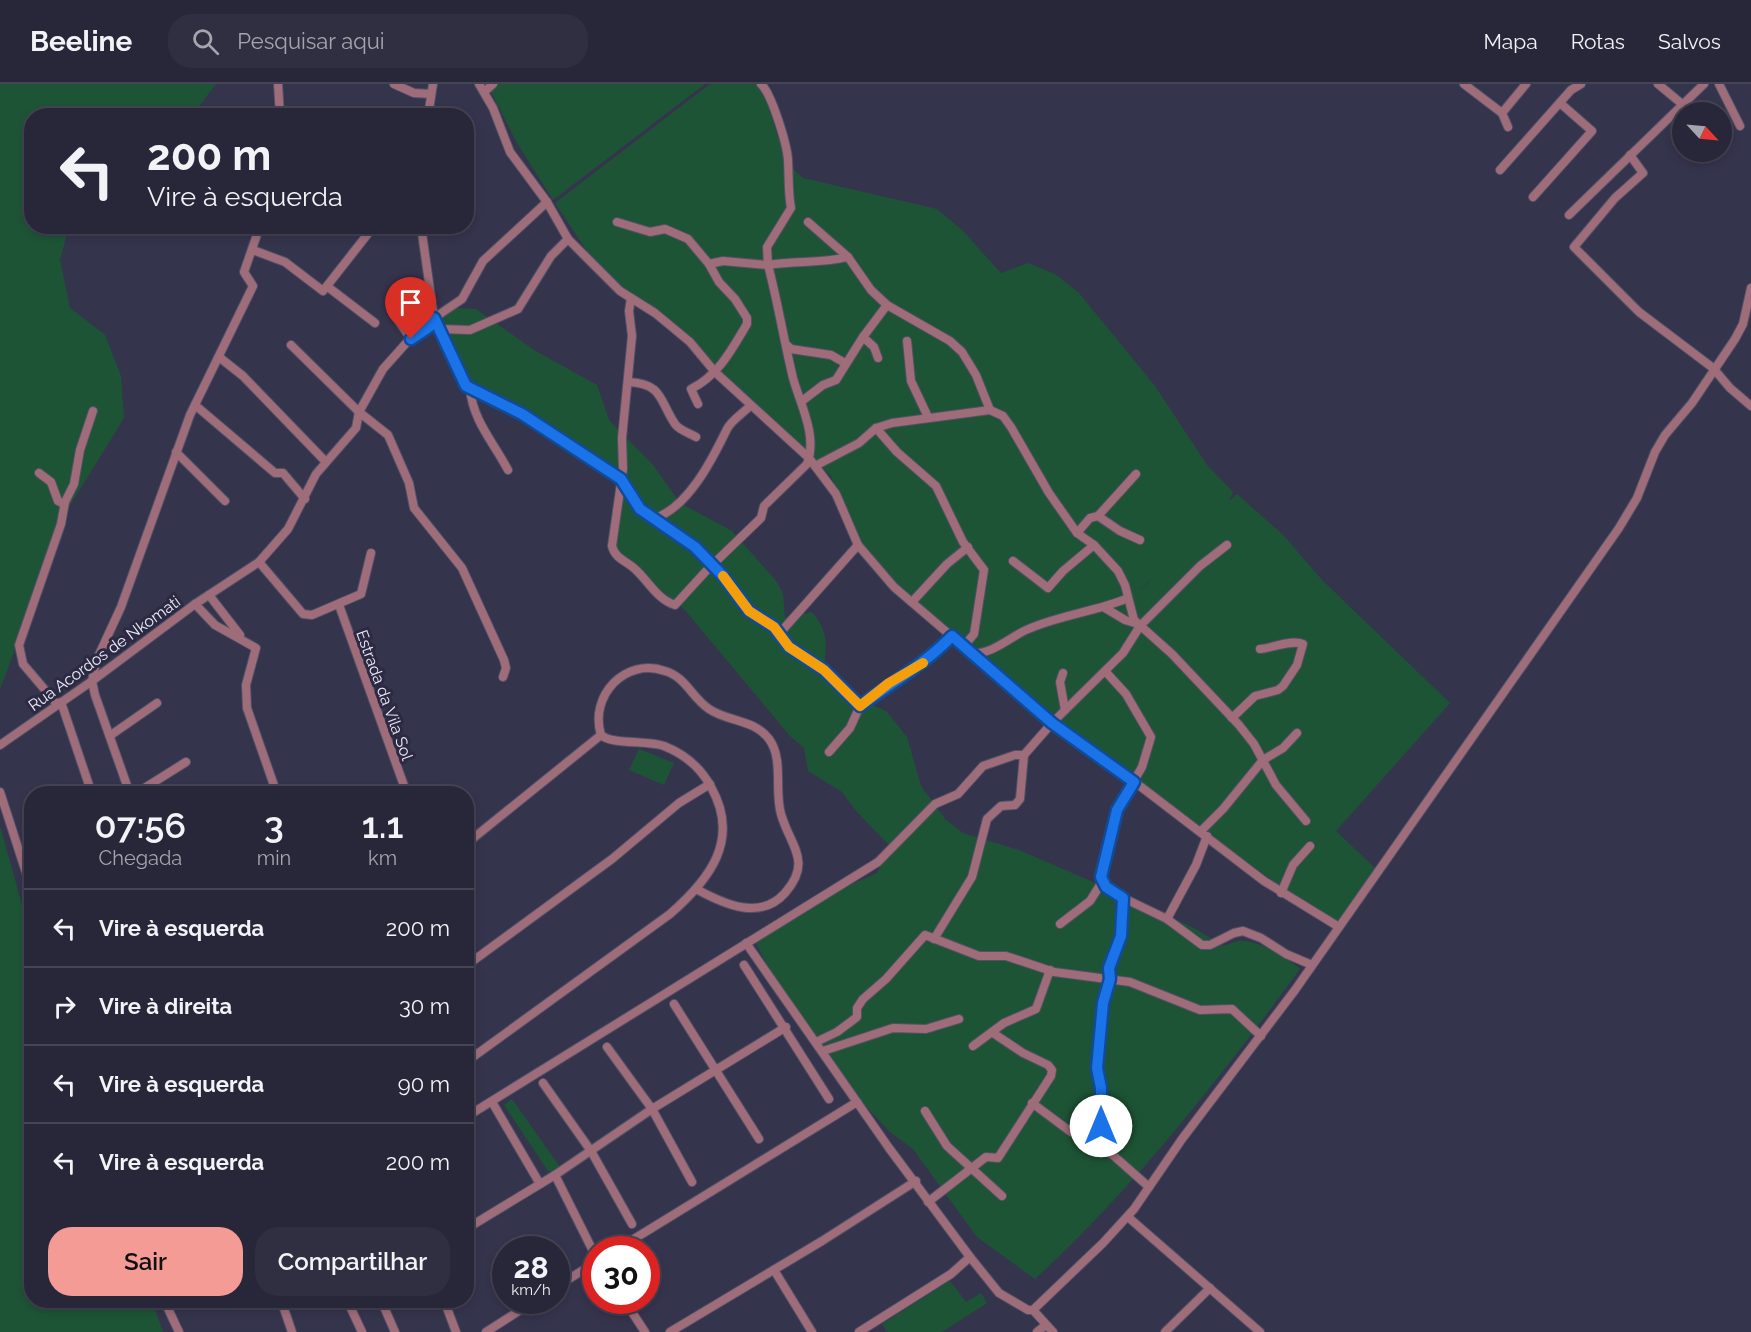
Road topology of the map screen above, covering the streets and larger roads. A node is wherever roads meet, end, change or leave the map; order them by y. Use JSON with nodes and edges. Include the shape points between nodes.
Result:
{"nodes":[{"id":1,"x":278,"y":84,"type":"edge"},
{"id":2,"x":394,"y":84,"type":"edge"},
{"id":3,"x":433,"y":84,"type":"edge"},
{"id":4,"x":493,"y":84,"type":"edge"},
{"id":5,"x":762,"y":84,"type":"edge"},
{"id":6,"x":1464,"y":84,"type":"edge"},
{"id":7,"x":1526,"y":84,"type":"edge"},
{"id":8,"x":1581,"y":84,"type":"edge"},
{"id":9,"x":1658,"y":84,"type":"edge"},
{"id":10,"x":1704,"y":84,"type":"edge"},
{"id":11,"x":1719,"y":84,"type":"edge"},
{"id":12,"x":1569,"y":87,"type":"edge"},
{"id":13,"x":481,"y":88,"type":"edge"},
{"id":14,"x":431,"y":94,"type":"junction"},
{"id":15,"x":1680,"y":102,"type":"edge"},
{"id":16,"x":1684,"y":102,"type":"edge"},
{"id":17,"x":1560,"y":103,"type":"junction"},
{"id":18,"x":280,"y":108,"type":"edge"},
{"id":19,"x":429,"y":108,"type":"edge"},
{"id":20,"x":1502,"y":113,"type":"junction"},
{"id":21,"x":1672,"y":114,"type":"edge"},
{"id":22,"x":1740,"y":126,"type":"dead end"},
{"id":23,"x":1508,"y":127,"type":"dead end"},
{"id":24,"x":1630,"y":155,"type":"junction"},
{"id":25,"x":1500,"y":170,"type":"dead end"},
{"id":26,"x":1533,"y":197,"type":"dead end"},
{"id":27,"x":547,"y":202,"type":"junction"},
{"id":28,"x":1569,"y":214,"type":"dead end"},
{"id":29,"x":617,"y":222,"type":"dead end"},
{"id":30,"x":808,"y":222,"type":"dead end"},
{"id":31,"x":258,"y":234,"type":"edge"},
{"id":32,"x":368,"y":234,"type":"edge"},
{"id":33,"x":422,"y":234,"type":"edge"},
{"id":34,"x":568,"y":239,"type":"junction"},
{"id":35,"x":253,"y":250,"type":"junction"},
{"id":36,"x":848,"y":257,"type":"junction"},
{"id":37,"x":709,"y":264,"type":"junction"},
{"id":38,"x":768,"y":266,"type":"junction"},
{"id":39,"x":328,"y":287,"type":"junction"},
{"id":40,"x":1751,"y":288,"type":"edge"},
{"id":41,"x":631,"y":298,"type":"junction"},
{"id":42,"x":887,"y":305,"type":"junction"},
{"id":43,"x":393,"y":313,"type":"dead end"},
{"id":44,"x":434,"y":318,"type":"junction"},
{"id":45,"x":375,"y":323,"type":"dead end"},
{"id":46,"x":440,"y":329,"type":"junction"},
{"id":47,"x":863,"y":338,"type":"junction"},
{"id":48,"x":411,"y":339,"type":"junction"},
{"id":49,"x":907,"y":341,"type":"dead end"},
{"id":50,"x":291,"y":345,"type":"dead end"},
{"id":51,"x":788,"y":346,"type":"junction"},
{"id":52,"x":219,"y":357,"type":"junction"},
{"id":53,"x":878,"y":358,"type":"dead end"},
{"id":54,"x":845,"y":363,"type":"junction"},
{"id":55,"x":1713,"y":368,"type":"junction"},
{"id":56,"x":715,"y":372,"type":"junction"},
{"id":57,"x":628,"y":382,"type":"junction"},
{"id":58,"x":470,"y":389,"type":"junction"},
{"id":59,"x":802,"y":401,"type":"junction"},
{"id":60,"x":698,"y":404,"type":"dead end"},
{"id":61,"x":195,"y":405,"type":"junction"},
{"id":62,"x":750,"y":406,"type":"junction"},
{"id":63,"x":1751,"y":406,"type":"edge"},
{"id":64,"x":990,"y":410,"type":"junction"},
{"id":65,"x":93,"y":411,"type":"dead end"},
{"id":66,"x":359,"y":412,"type":"junction"},
{"id":67,"x":928,"y":417,"type":"junction"},
{"id":68,"x":876,"y":428,"type":"junction"},
{"id":69,"x":696,"y":436,"type":"dead end"},
{"id":70,"x":176,"y":452,"type":"junction"},
{"id":71,"x":809,"y":458,"type":"junction"},
{"id":72,"x":326,"y":462,"type":"junction"},
{"id":73,"x":815,"y":466,"type":"junction"},
{"id":74,"x":508,"y":470,"type":"dead end"},
{"id":75,"x":39,"y":473,"type":"dead end"},
{"id":76,"x":1136,"y":474,"type":"dead end"},
{"id":77,"x":621,"y":479,"type":"junction"},
{"id":78,"x":305,"y":499,"type":"junction"},
{"id":79,"x":225,"y":501,"type":"dead end"},
{"id":80,"x":64,"y":504,"type":"junction"},
{"id":81,"x":1098,"y":516,"type":"junction"},
{"id":82,"x":654,"y":519,"type":"junction"},
{"id":83,"x":1077,"y":533,"type":"junction"},
{"id":84,"x":1140,"y":540,"type":"dead end"},
{"id":85,"x":858,"y":545,"type":"junction"},
{"id":86,"x":1094,"y":545,"type":"junction"},
{"id":87,"x":1227,"y":545,"type":"dead end"},
{"id":88,"x":968,"y":547,"type":"junction"},
{"id":89,"x":371,"y":554,"type":"dead end"},
{"id":90,"x":1013,"y":561,"type":"dead end"},
{"id":91,"x":259,"y":562,"type":"junction"},
{"id":92,"x":713,"y":565,"type":"junction"},
{"id":93,"x":209,"y":595,"type":"junction"},
{"id":94,"x":1128,"y":598,"type":"junction"},
{"id":95,"x":912,"y":602,"type":"junction"},
{"id":96,"x":195,"y":604,"type":"junction"},
{"id":97,"x":339,"y":605,"type":"junction"},
{"id":98,"x":1105,"y":608,"type":"junction"},
{"id":99,"x":1139,"y":625,"type":"junction"},
{"id":100,"x":779,"y":634,"type":"junction"},
{"id":101,"x":952,"y":636,"type":"junction"},
{"id":102,"x":243,"y":639,"type":"junction"},
{"id":103,"x":964,"y":646,"type":"junction"},
{"id":104,"x":1260,"y":649,"type":"dead end"},
{"id":105,"x":972,"y":653,"type":"junction"},
{"id":106,"x":1105,"y":671,"type":"junction"},
{"id":107,"x":1063,"y":673,"type":"dead end"},
{"id":108,"x":502,"y":677,"type":"dead end"},
{"id":109,"x":92,"y":681,"type":"junction"},
{"id":110,"x":59,"y":703,"type":"junction"},
{"id":111,"x":157,"y":703,"type":"dead end"},
{"id":112,"x":860,"y":706,"type":"junction"},
{"id":113,"x":1065,"y":710,"type":"junction"},
{"id":114,"x":1232,"y":718,"type":"junction"},
{"id":115,"x":1052,"y":723,"type":"junction"},
{"id":116,"x":1297,"y":733,"type":"dead end"},
{"id":117,"x":111,"y":735,"type":"junction"},
{"id":118,"x":601,"y":735,"type":"junction"},
{"id":119,"x":0,"y":745,"type":"edge"},
{"id":120,"x":829,"y":752,"type":"dead end"},
{"id":121,"x":1024,"y":755,"type":"junction"},
{"id":122,"x":1263,"y":760,"type":"junction"},
{"id":123,"x":186,"y":762,"type":"dead end"},
{"id":124,"x":1134,"y":782,"type":"junction"},
{"id":125,"x":710,"y":784,"type":"junction"},
{"id":126,"x":89,"y":786,"type":"edge"},
{"id":127,"x":130,"y":786,"type":"edge"},
{"id":128,"x":146,"y":786,"type":"edge"},
{"id":129,"x":274,"y":786,"type":"edge"},
{"id":130,"x":404,"y":786,"type":"edge"},
{"id":131,"x":0,"y":792,"type":"edge"},
{"id":132,"x":1306,"y":821,"type":"dead end"},
{"id":133,"x":1204,"y":834,"type":"junction"},
{"id":134,"x":474,"y":838,"type":"edge"},
{"id":135,"x":1310,"y":846,"type":"dead end"},
{"id":136,"x":24,"y":866,"type":"edge"},
{"id":137,"x":1102,"y":882,"type":"junction"},
{"id":138,"x":698,"y":890,"type":"junction"},
{"id":139,"x":1281,"y":893,"type":"junction"},
{"id":140,"x":1123,"y":898,"type":"junction"},
{"id":141,"x":1167,"y":919,"type":"junction"},
{"id":142,"x":1060,"y":924,"type":"dead end"},
{"id":143,"x":1339,"y":927,"type":"junction"},
{"id":144,"x":934,"y":939,"type":"junction"},
{"id":145,"x":746,"y":943,"type":"junction"},
{"id":146,"x":474,"y":960,"type":"edge"},
{"id":147,"x":1312,"y":964,"type":"junction"},
{"id":148,"x":744,"y":965,"type":"dead end"},
{"id":149,"x":1050,"y":970,"type":"junction"},
{"id":150,"x":1110,"y":979,"type":"junction"},
{"id":151,"x":674,"y":1004,"type":"dead end"},
{"id":152,"x":959,"y":1019,"type":"dead end"},
{"id":153,"x":786,"y":1028,"type":"junction"},
{"id":154,"x":993,"y":1033,"type":"junction"},
{"id":155,"x":1261,"y":1036,"type":"junction"},
{"id":156,"x":816,"y":1042,"type":"junction"},
{"id":157,"x":973,"y":1046,"type":"dead end"},
{"id":158,"x":607,"y":1047,"type":"dead end"},
{"id":159,"x":823,"y":1051,"type":"junction"},
{"id":160,"x":474,"y":1056,"type":"edge"},
{"id":161,"x":717,"y":1069,"type":"junction"},
{"id":162,"x":543,"y":1083,"type":"dead end"},
{"id":163,"x":829,"y":1099,"type":"dead end"},
{"id":164,"x":492,"y":1102,"type":"junction"},
{"id":165,"x":857,"y":1102,"type":"junction"},
{"id":166,"x":1032,"y":1103,"type":"junction"},
{"id":167,"x":652,"y":1109,"type":"junction"},
{"id":168,"x":926,"y":1111,"type":"dead end"},
{"id":169,"x":474,"y":1112,"type":"edge"},
{"id":170,"x":1071,"y":1132,"type":"dead end"},
{"id":171,"x":759,"y":1139,"type":"dead end"},
{"id":172,"x":591,"y":1151,"type":"junction"},
{"id":173,"x":971,"y":1170,"type":"junction"},
{"id":174,"x":555,"y":1175,"type":"junction"},
{"id":175,"x":916,"y":1181,"type":"junction"},
{"id":176,"x":692,"y":1182,"type":"dead end"},
{"id":177,"x":540,"y":1184,"type":"junction"},
{"id":178,"x":1149,"y":1187,"type":"junction"},
{"id":179,"x":1002,"y":1196,"type":"dead end"},
{"id":180,"x":928,"y":1202,"type":"junction"},
{"id":181,"x":1128,"y":1217,"type":"junction"},
{"id":182,"x":474,"y":1224,"type":"edge"},
{"id":183,"x":632,"y":1224,"type":"dead end"},
{"id":184,"x":586,"y":1236,"type":"edge"},
{"id":185,"x":639,"y":1236,"type":"edge"},
{"id":186,"x":970,"y":1257,"type":"junction"},
{"id":187,"x":774,"y":1270,"type":"junction"},
{"id":188,"x":1209,"y":1288,"type":"junction"},
{"id":189,"x":168,"y":1308,"type":"edge"},
{"id":190,"x":283,"y":1308,"type":"edge"},
{"id":191,"x":351,"y":1308,"type":"edge"},
{"id":192,"x":384,"y":1308,"type":"edge"},
{"id":193,"x":447,"y":1308,"type":"edge"},
{"id":194,"x":1033,"y":1310,"type":"junction"},
{"id":195,"x":514,"y":1314,"type":"edge"},
{"id":196,"x":633,"y":1314,"type":"edge"},
{"id":197,"x":1046,"y":1325,"type":"junction"},
{"id":198,"x":179,"y":1332,"type":"edge"},
{"id":199,"x":292,"y":1332,"type":"edge"},
{"id":200,"x":362,"y":1332,"type":"edge"},
{"id":201,"x":395,"y":1332,"type":"edge"},
{"id":202,"x":456,"y":1332,"type":"edge"},
{"id":203,"x":486,"y":1332,"type":"edge"},
{"id":204,"x":645,"y":1332,"type":"edge"},
{"id":205,"x":670,"y":1332,"type":"edge"},
{"id":206,"x":812,"y":1332,"type":"edge"},
{"id":207,"x":859,"y":1332,"type":"edge"},
{"id":208,"x":1037,"y":1332,"type":"edge"},
{"id":209,"x":1053,"y":1332,"type":"edge"},
{"id":210,"x":1165,"y":1332,"type":"edge"},
{"id":211,"x":1260,"y":1332,"type":"edge"}],
"edges":[{"from":1,"to":18,"type":"street"},
{"from":2,"to":14,"type":"street","via":[[414,93]]},
{"from":3,"to":14,"type":"street"},
{"from":4,"to":13,"type":"street"},
{"from":5,"to":38,"type":"street","via":[[788,159],[791,208],[767,247]]},
{"from":6,"to":20,"type":"street"},
{"from":7,"to":20,"type":"street"},
{"from":8,"to":12,"type":"street"},
{"from":9,"to":15,"type":"street"},
{"from":10,"to":16,"type":"street"},
{"from":11,"to":22,"type":"street"},
{"from":12,"to":17,"type":"street"},
{"from":13,"to":27,"type":"street","via":[[510,152]]},
{"from":14,"to":19,"type":"street"},
{"from":17,"to":25,"type":"street"},
{"from":17,"to":26,"type":"street","via":[[1593,130]]},
{"from":20,"to":23,"type":"street"},
{"from":21,"to":24,"type":"street"},
{"from":24,"to":28,"type":"street"},
{"from":24,"to":55,"type":"street","via":[[1643,174],[1615,198],[1574,247],[1639,312]]},
{"from":27,"to":34,"type":"street"},
{"from":27,"to":44,"type":"street","name":"Rua Acordos de Nkomati","via":[[483,261],[462,299]]},
{"from":29,"to":37,"type":"street","via":[[650,232],[665,229],[679,234],[694,243]]},
{"from":30,"to":36,"type":"street"},
{"from":31,"to":35,"type":"street"},
{"from":32,"to":39,"type":"street"},
{"from":33,"to":44,"type":"street"},
{"from":34,"to":41,"type":"street"},
{"from":34,"to":46,"type":"street","via":[[551,256],[518,309],[470,330]]},
{"from":35,"to":39,"type":"street","via":[[285,262],[320,290]]},
{"from":35,"to":52,"type":"street","via":[[244,272],[253,286]]},
{"from":36,"to":38,"type":"street"},
{"from":36,"to":42,"type":"street"},
{"from":37,"to":38,"type":"street","via":[[723,261]]},
{"from":37,"to":56,"type":"street","via":[[747,321]]},
{"from":38,"to":51,"type":"street"},
{"from":39,"to":45,"type":"street"},
{"from":40,"to":55,"type":"street","via":[[1743,324]]},
{"from":41,"to":56,"type":"street","via":[[690,342]]},
{"from":41,"to":57,"type":"street"},
{"from":42,"to":47,"type":"street"},
{"from":42,"to":64,"type":"street","via":[[962,352]]},
{"from":43,"to":48,"type":"street"},
{"from":44,"to":46,"type":"street"},
{"from":44,"to":48,"type":"street","name":"Rua Acordos de Nkomati","via":[[429,327]]},
{"from":46,"to":58,"type":"street","via":[[462,381]]},
{"from":47,"to":53,"type":"street","via":[[874,347]]},
{"from":47,"to":54,"type":"street"},
{"from":48,"to":66,"type":"street","name":"Rua Acordos de Nkomati","via":[[383,369]]},
{"from":49,"to":67,"type":"street","via":[[911,381]]},
{"from":50,"to":66,"type":"street"},
{"from":51,"to":54,"type":"street","via":[[831,355]]},
{"from":51,"to":59,"type":"street"},
{"from":52,"to":61,"type":"street"},
{"from":52,"to":72,"type":"street","via":[[249,382]]},
{"from":54,"to":59,"type":"street","via":[[836,380]]},
{"from":55,"to":63,"type":"street"},
{"from":55,"to":143,"type":"street","via":[[1654,452],[1637,498],[1619,528]]},
{"from":56,"to":60,"type":"street","via":[[691,389]]},
{"from":56,"to":62,"type":"street"},
{"from":57,"to":69,"type":"street","via":[[650,385],[675,424]]},
{"from":57,"to":77,"type":"street"},
{"from":58,"to":74,"type":"street","via":[[472,405]]},
{"from":58,"to":77,"type":"street","via":[[522,414]]},
{"from":59,"to":71,"type":"street"},
{"from":61,"to":70,"type":"street"},
{"from":61,"to":78,"type":"street","via":[[275,473],[284,473]]},
{"from":62,"to":71,"type":"street"},
{"from":62,"to":82,"type":"street","via":[[727,428],[696,484],[664,516]]},
{"from":64,"to":67,"type":"street"},
{"from":64,"to":83,"type":"street","via":[[1003,416],[1011,427]]},
{"from":65,"to":80,"type":"street","via":[[74,484]]},
{"from":66,"to":72,"type":"street","name":"Rua Acordos de Nkomati","via":[[356,428]]},
{"from":66,"to":108,"type":"street","via":[[388,435],[409,483],[414,508],[462,568],[506,668]]},
{"from":67,"to":68,"type":"street"},
{"from":68,"to":73,"type":"street","via":[[859,443]]},
{"from":68,"to":88,"type":"street","via":[[936,486]]},
{"from":70,"to":79,"type":"street"},
{"from":70,"to":109,"type":"street"},
{"from":71,"to":73,"type":"street"},
{"from":71,"to":92,"type":"street","via":[[764,506],[761,518]]},
{"from":72,"to":78,"type":"street","name":"Rua Acordos de Nkomati"},
{"from":73,"to":85,"type":"street","via":[[836,494]]},
{"from":75,"to":80,"type":"street","via":[[51,482],[58,501]]},
{"from":76,"to":81,"type":"street"},
{"from":77,"to":82,"type":"street","via":[[640,509]]},
{"from":77,"to":92,"type":"street","via":[[613,549],[657,594],[675,606]]},
{"from":78,"to":91,"type":"street","name":"Rua Acordos de Nkomati","via":[[284,534]]},
{"from":80,"to":110,"type":"street","via":[[19,645],[23,664]]},
{"from":81,"to":83,"type":"street","via":[[1090,518]]},
{"from":81,"to":84,"type":"street"},
{"from":82,"to":92,"type":"street","via":[[695,547]]},
{"from":83,"to":86,"type":"street"},
{"from":85,"to":95,"type":"street"},
{"from":85,"to":100,"type":"street"},
{"from":86,"to":90,"type":"street","via":[[1048,588]]},
{"from":86,"to":94,"type":"street","via":[[1118,571]]},
{"from":87,"to":99,"type":"street"},
{"from":88,"to":95,"type":"street"},
{"from":88,"to":103,"type":"street","via":[[984,576],[974,634]]},
{"from":89,"to":97,"type":"street","via":[[361,594]]},
{"from":91,"to":93,"type":"street","name":"Rua Acordos de Nkomati"},
{"from":91,"to":97,"type":"street","via":[[303,614],[312,615]]},
{"from":92,"to":100,"type":"street","via":[[749,611]]},
{"from":93,"to":96,"type":"street","name":"Rua Acordos de Nkomati"},
{"from":93,"to":102,"type":"street"},
{"from":94,"to":98,"type":"street"},
{"from":94,"to":99,"type":"street"},
{"from":95,"to":101,"type":"street"},
{"from":96,"to":102,"type":"street","via":[[215,625]]},
{"from":96,"to":109,"type":"street","name":"Rua Acordos de Nkomati"},
{"from":97,"to":130,"type":"street","name":"Estrada da Vila Sol"},
{"from":98,"to":99,"type":"street"},
{"from":98,"to":105,"type":"street","via":[[1043,623],[985,653]]},
{"from":99,"to":106,"type":"street","via":[[1123,653]]},
{"from":99,"to":114,"type":"street"},
{"from":100,"to":112,"type":"street","via":[[789,647],[824,670]]},
{"from":101,"to":103,"type":"street"},
{"from":101,"to":112,"type":"street","via":[[921,665]]},
{"from":102,"to":129,"type":"street","via":[[254,645],[256,652],[246,685],[249,720]]},
{"from":103,"to":105,"type":"street"},
{"from":104,"to":114,"type":"street","via":[[1303,644],[1298,664],[1283,686],[1255,696]]},
{"from":105,"to":115,"type":"street"},
{"from":106,"to":113,"type":"street"},
{"from":106,"to":124,"type":"street","via":[[1126,694],[1151,733]]},
{"from":107,"to":113,"type":"street","via":[[1060,682]]},
{"from":109,"to":110,"type":"street","name":"Rua Acordos de Nkomati"},
{"from":109,"to":117,"type":"street"},
{"from":110,"to":119,"type":"street","name":"Rua Acordos de Nkomati"},
{"from":110,"to":126,"type":"street"},
{"from":111,"to":117,"type":"street"},
{"from":112,"to":120,"type":"street","via":[[850,728]]},
{"from":113,"to":115,"type":"street"},
{"from":114,"to":122,"type":"street"},
{"from":115,"to":121,"type":"street"},
{"from":115,"to":124,"type":"street"},
{"from":116,"to":122,"type":"street","via":[[1283,748]]},
{"from":117,"to":127,"type":"street"},
{"from":118,"to":125,"type":"street","via":[[611,740],[662,746],[683,756]]},
{"from":118,"to":134,"type":"street"},
{"from":118,"to":138,"type":"street","via":[[597,714],[613,682],[626,672],[646,668],[665,670],[682,679],[708,709],[743,721],[769,740],[776,753],[777,798],[798,851],[793,882],[783,895],[755,909],[721,903]]},
{"from":121,"to":144,"type":"street","via":[[1020,799],[1015,805],[1001,806],[987,819],[972,877]]},
{"from":121,"to":145,"type":"street","via":[[1015,754],[983,766],[958,794],[935,804],[878,862]]},
{"from":122,"to":132,"type":"street","via":[[1276,785]]},
{"from":122,"to":133,"type":"street"},
{"from":123,"to":128,"type":"street"},
{"from":124,"to":133,"type":"street"},
{"from":124,"to":137,"type":"street","via":[[1117,810]]},
{"from":125,"to":138,"type":"street","via":[[724,827],[721,848]]},
{"from":125,"to":146,"type":"street","via":[[679,802],[612,859]]},
{"from":131,"to":136,"type":"street"},
{"from":133,"to":139,"type":"street"},
{"from":133,"to":141,"type":"street","via":[[1196,865]]},
{"from":135,"to":139,"type":"street","via":[[1298,857]]},
{"from":137,"to":140,"type":"street"},
{"from":137,"to":142,"type":"street","via":[[1090,901]]},
{"from":138,"to":160,"type":"street"},
{"from":139,"to":143,"type":"street"},
{"from":140,"to":141,"type":"street"},
{"from":140,"to":150,"type":"street","via":[[1121,936],[1109,968]]},
{"from":141,"to":147,"type":"street","via":[[1202,945],[1243,931]]},
{"from":143,"to":147,"type":"street"},
{"from":144,"to":149,"type":"street","via":[[974,955],[1006,956]]},
{"from":144,"to":156,"type":"street","via":[[925,935],[863,999],[857,1017]]},
{"from":145,"to":156,"type":"street"},
{"from":145,"to":164,"type":"street"},
{"from":147,"to":155,"type":"street"},
{"from":148,"to":153,"type":"street"},
{"from":149,"to":150,"type":"street"},
{"from":149,"to":154,"type":"street","via":[[1036,1009],[1004,1023]]},
{"from":150,"to":155,"type":"street","via":[[1146,987],[1200,1010],[1233,1009]]},
{"from":150,"to":178,"type":"street","via":[[1103,1003],[1097,1068],[1103,1111],[1099,1136],[1106,1149]]},
{"from":151,"to":161,"type":"street"},
{"from":152,"to":159,"type":"street","via":[[926,1029],[893,1028]]},
{"from":153,"to":161,"type":"street"},
{"from":153,"to":163,"type":"street"},
{"from":154,"to":157,"type":"street"},
{"from":154,"to":166,"type":"street","via":[[1051,1067],[1048,1083]]},
{"from":155,"to":178,"type":"street"},
{"from":156,"to":159,"type":"street"},
{"from":158,"to":167,"type":"street"},
{"from":159,"to":165,"type":"street"},
{"from":161,"to":167,"type":"street"},
{"from":161,"to":171,"type":"street"},
{"from":162,"to":172,"type":"street"},
{"from":164,"to":169,"type":"street"},
{"from":164,"to":177,"type":"street"},
{"from":165,"to":175,"type":"street"},
{"from":165,"to":185,"type":"street"},
{"from":166,"to":170,"type":"street"},
{"from":166,"to":173,"type":"street","via":[[998,1158],[986,1156]]},
{"from":167,"to":172,"type":"street"},
{"from":167,"to":176,"type":"street"},
{"from":168,"to":173,"type":"street","via":[[947,1146]]},
{"from":172,"to":174,"type":"street"},
{"from":172,"to":183,"type":"street"},
{"from":173,"to":179,"type":"street"},
{"from":173,"to":180,"type":"street"},
{"from":174,"to":177,"type":"street"},
{"from":174,"to":184,"type":"street"},
{"from":175,"to":180,"type":"street"},
{"from":175,"to":187,"type":"street"},
{"from":177,"to":182,"type":"street"},
{"from":178,"to":181,"type":"street"},
{"from":180,"to":186,"type":"street"},
{"from":181,"to":188,"type":"street"},
{"from":181,"to":194,"type":"street"},
{"from":186,"to":194,"type":"street","via":[[999,1293]]},
{"from":186,"to":207,"type":"street","via":[[951,1274]]},
{"from":187,"to":205,"type":"street"},
{"from":187,"to":206,"type":"street"},
{"from":188,"to":210,"type":"street"},
{"from":188,"to":211,"type":"street"},
{"from":189,"to":198,"type":"street"},
{"from":190,"to":199,"type":"street"},
{"from":191,"to":200,"type":"street"},
{"from":192,"to":201,"type":"street"},
{"from":193,"to":202,"type":"street"},
{"from":194,"to":197,"type":"street"},
{"from":195,"to":203,"type":"street"},
{"from":196,"to":204,"type":"street"},
{"from":197,"to":208,"type":"street"},
{"from":197,"to":209,"type":"street"}]}
